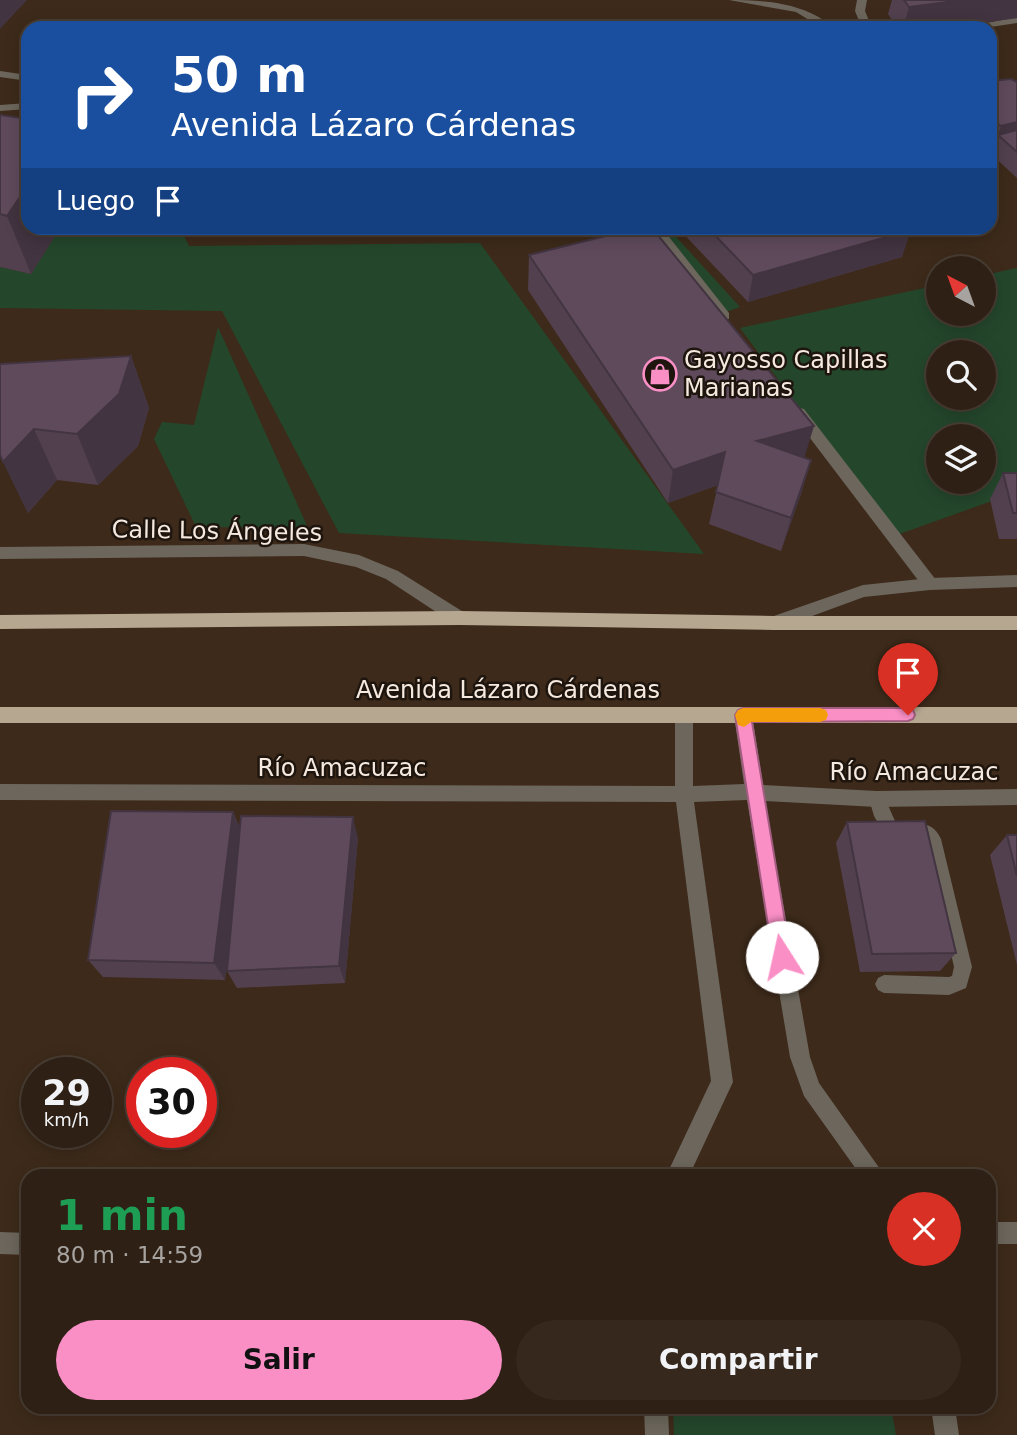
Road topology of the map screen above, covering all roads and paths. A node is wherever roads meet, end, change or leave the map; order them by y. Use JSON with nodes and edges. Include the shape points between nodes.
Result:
{"nodes":[{"id":1,"x":734,"y":0,"type":"edge"},
{"id":2,"x":862,"y":0,"type":"edge"},
{"id":3,"x":1017,"y":20,"type":"edge"},
{"id":4,"x":817,"y":21,"type":"edge"},
{"id":5,"x":864,"y":21,"type":"edge"},
{"id":6,"x":997,"y":23,"type":"edge"},
{"id":7,"x":0,"y":74,"type":"edge"},
{"id":8,"x":21,"y":77,"type":"edge"},
{"id":9,"x":21,"y":106,"type":"edge"},
{"id":10,"x":0,"y":108,"type":"edge"},
{"id":11,"x":661,"y":235,"type":"edge"},
{"id":12,"x":732,"y":327,"type":"edge"},
{"id":13,"x":791,"y":404,"type":"edge"},
{"id":14,"x":0,"y":553,"type":"edge"},
{"id":15,"x":1017,"y":581,"type":"edge"},
{"id":16,"x":930,"y":584,"type":"junction"},
{"id":17,"x":459,"y":618,"type":"junction"},
{"id":18,"x":0,"y":622,"type":"edge"},
{"id":19,"x":1017,"y":622,"type":"edge"},
{"id":20,"x":774,"y":623,"type":"junction"},
{"id":21,"x":684,"y":714,"type":"junction"},
{"id":22,"x":0,"y":715,"type":"edge"},
{"id":23,"x":743,"y":715,"type":"junction"},
{"id":24,"x":1017,"y":715,"type":"edge"},
{"id":25,"x":0,"y":792,"type":"edge"},
{"id":26,"x":754,"y":792,"type":"junction"},
{"id":27,"x":684,"y":794,"type":"junction"},
{"id":28,"x":1017,"y":797,"type":"edge"},
{"id":29,"x":877,"y":799,"type":"junction"},
{"id":30,"x":884,"y":984,"type":"dead end"},
{"id":31,"x":680,"y":1169,"type":"edge"},
{"id":32,"x":869,"y":1169,"type":"edge"},
{"id":33,"x":996,"y":1233,"type":"edge"},
{"id":34,"x":1017,"y":1233,"type":"edge"},
{"id":35,"x":0,"y":1243,"type":"edge"},
{"id":36,"x":21,"y":1244,"type":"edge"},
{"id":37,"x":656,"y":1414,"type":"edge"},
{"id":38,"x":944,"y":1414,"type":"edge"},
{"id":39,"x":657,"y":1435,"type":"edge"},
{"id":40,"x":947,"y":1435,"type":"edge"}],
"edges":[{"from":1,"to":4,"type":"lane","via":[[799,10]]},
{"from":2,"to":5,"type":"street"},
{"from":3,"to":6,"type":"lane"},
{"from":7,"to":8,"type":"street"},
{"from":9,"to":10,"type":"street"},
{"from":11,"to":12,"type":"street"},
{"from":13,"to":16,"type":"street"},
{"from":14,"to":17,"type":"street","name":"Calle Los Ángeles","via":[[304,550],[359,561],[392,575]]},
{"from":15,"to":16,"type":"street"},
{"from":16,"to":20,"type":"street","via":[[863,591]]},
{"from":17,"to":18,"type":"highway"},
{"from":17,"to":20,"type":"highway"},
{"from":19,"to":20,"type":"highway"},
{"from":21,"to":22,"type":"highway","name":"Avenida Lázaro Cárdenas"},
{"from":21,"to":23,"type":"highway","name":"Avenida Lázaro Cárdenas"},
{"from":21,"to":27,"type":"street"},
{"from":23,"to":24,"type":"highway","name":"Avenida Lázaro Cárdenas"},
{"from":23,"to":26,"type":"street"},
{"from":25,"to":27,"type":"street","name":"Río Amacuzac"},
{"from":26,"to":27,"type":"street","name":"Río Amacuzac"},
{"from":26,"to":29,"type":"street","name":"Río Amacuzac"},
{"from":26,"to":32,"type":"street","via":[[800,1057],[811,1088]]},
{"from":27,"to":31,"type":"street","via":[[722,1082]]},
{"from":28,"to":29,"type":"street","name":"Río Amacuzac"},
{"from":29,"to":30,"type":"lane","via":[[883,822],[891,829],[919,829],[933,839],[963,967],[960,982],[949,986]]},
{"from":33,"to":34,"type":"street"},
{"from":35,"to":36,"type":"street"},
{"from":37,"to":39,"type":"street"},
{"from":38,"to":40,"type":"street"}]}
